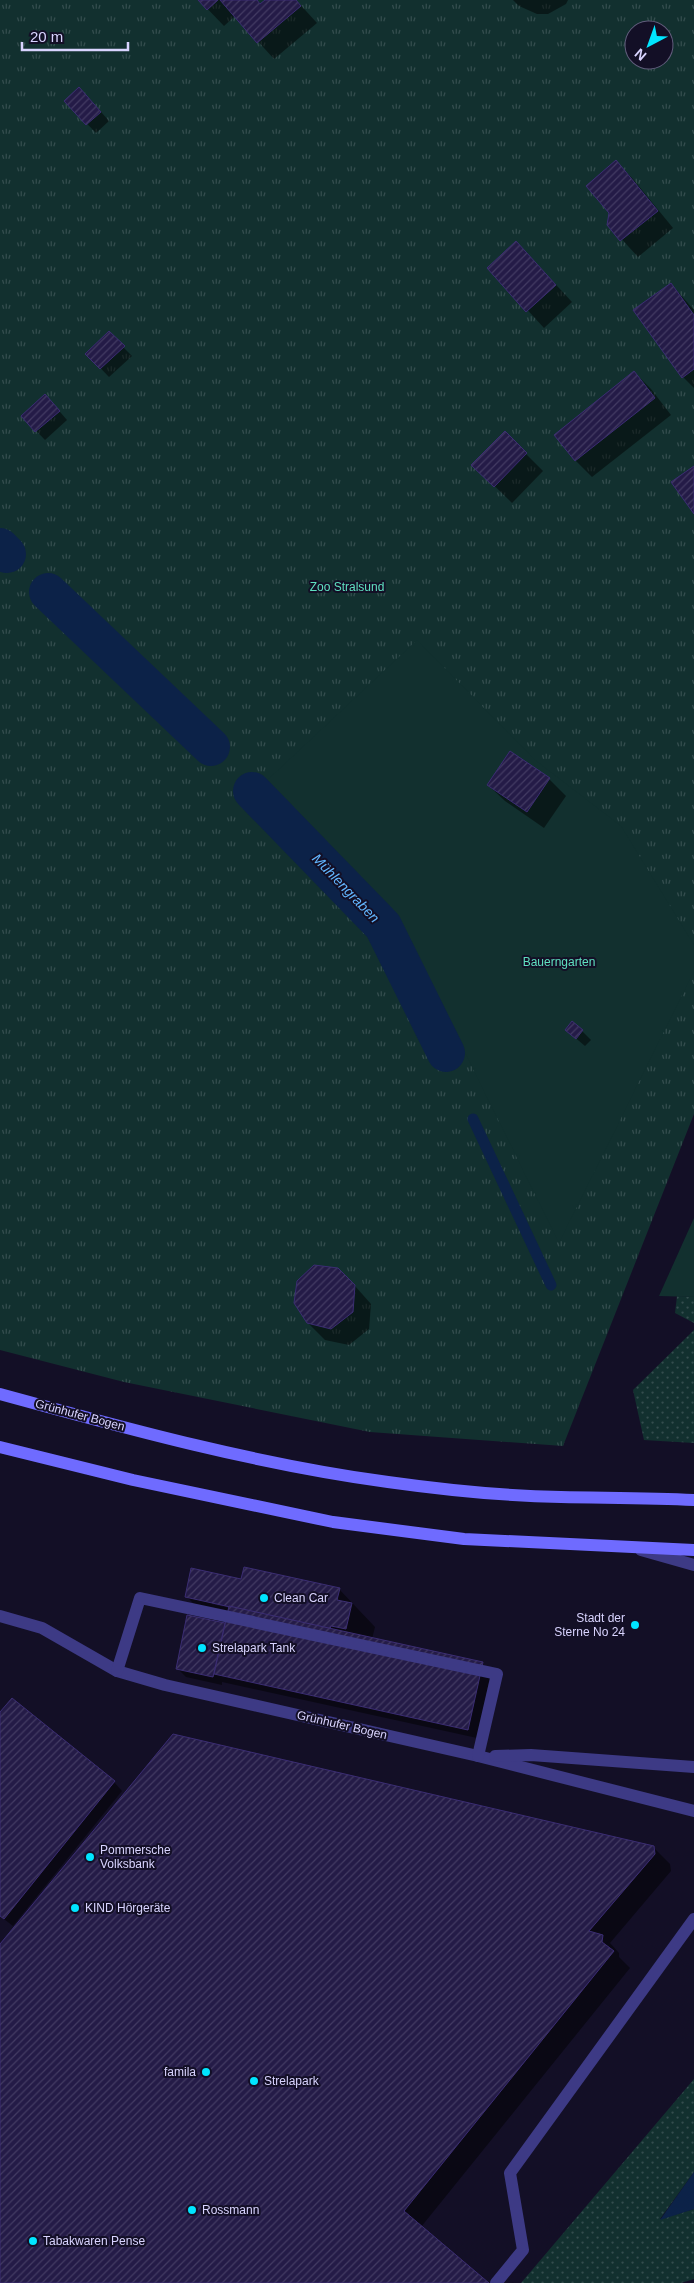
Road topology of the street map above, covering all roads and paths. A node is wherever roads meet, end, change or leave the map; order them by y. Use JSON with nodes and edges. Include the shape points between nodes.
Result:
{"nodes":[{"id":1,"x":0,"y":1394,"type":"edge"},
{"id":2,"x":0,"y":1446,"type":"edge"},
{"id":3,"x":694,"y":1500,"type":"edge"},
{"id":4,"x":634,"y":1547,"type":"junction"},
{"id":5,"x":694,"y":1550,"type":"edge"},
{"id":6,"x":694,"y":1565,"type":"edge"},
{"id":7,"x":0,"y":1616,"type":"edge"},
{"id":8,"x":117,"y":1671,"type":"junction"},
{"id":9,"x":478,"y":1756,"type":"junction"},
{"id":10,"x":694,"y":1767,"type":"edge"},
{"id":11,"x":694,"y":1810,"type":"edge"},
{"id":12,"x":694,"y":1919,"type":"edge"},
{"id":13,"x":496,"y":2283,"type":"edge"}],
"edges":[{"from":1,"to":3,"type":"main road","name":"Grünhufer Bogen","via":[[249,1457],[388,1482],[560,1497]]},
{"from":2,"to":4,"type":"main road","via":[[132,1480],[334,1522],[464,1539]]},
{"from":4,"to":5,"type":"main road"},
{"from":4,"to":6,"type":"street"},
{"from":7,"to":8,"type":"street","name":"Grünhufer Bogen","via":[[42,1628]]},
{"from":8,"to":9,"type":"street","name":"Grünhufer Bogen","via":[[165,1685]]},
{"from":8,"to":9,"type":"street","via":[[140,1598],[497,1674]]},
{"from":9,"to":10,"type":"street","via":[[531,1755]]},
{"from":9,"to":11,"type":"street","name":"Grünhufer Bogen"},
{"from":12,"to":13,"type":"street","via":[[510,2173],[523,2250]]}]}
